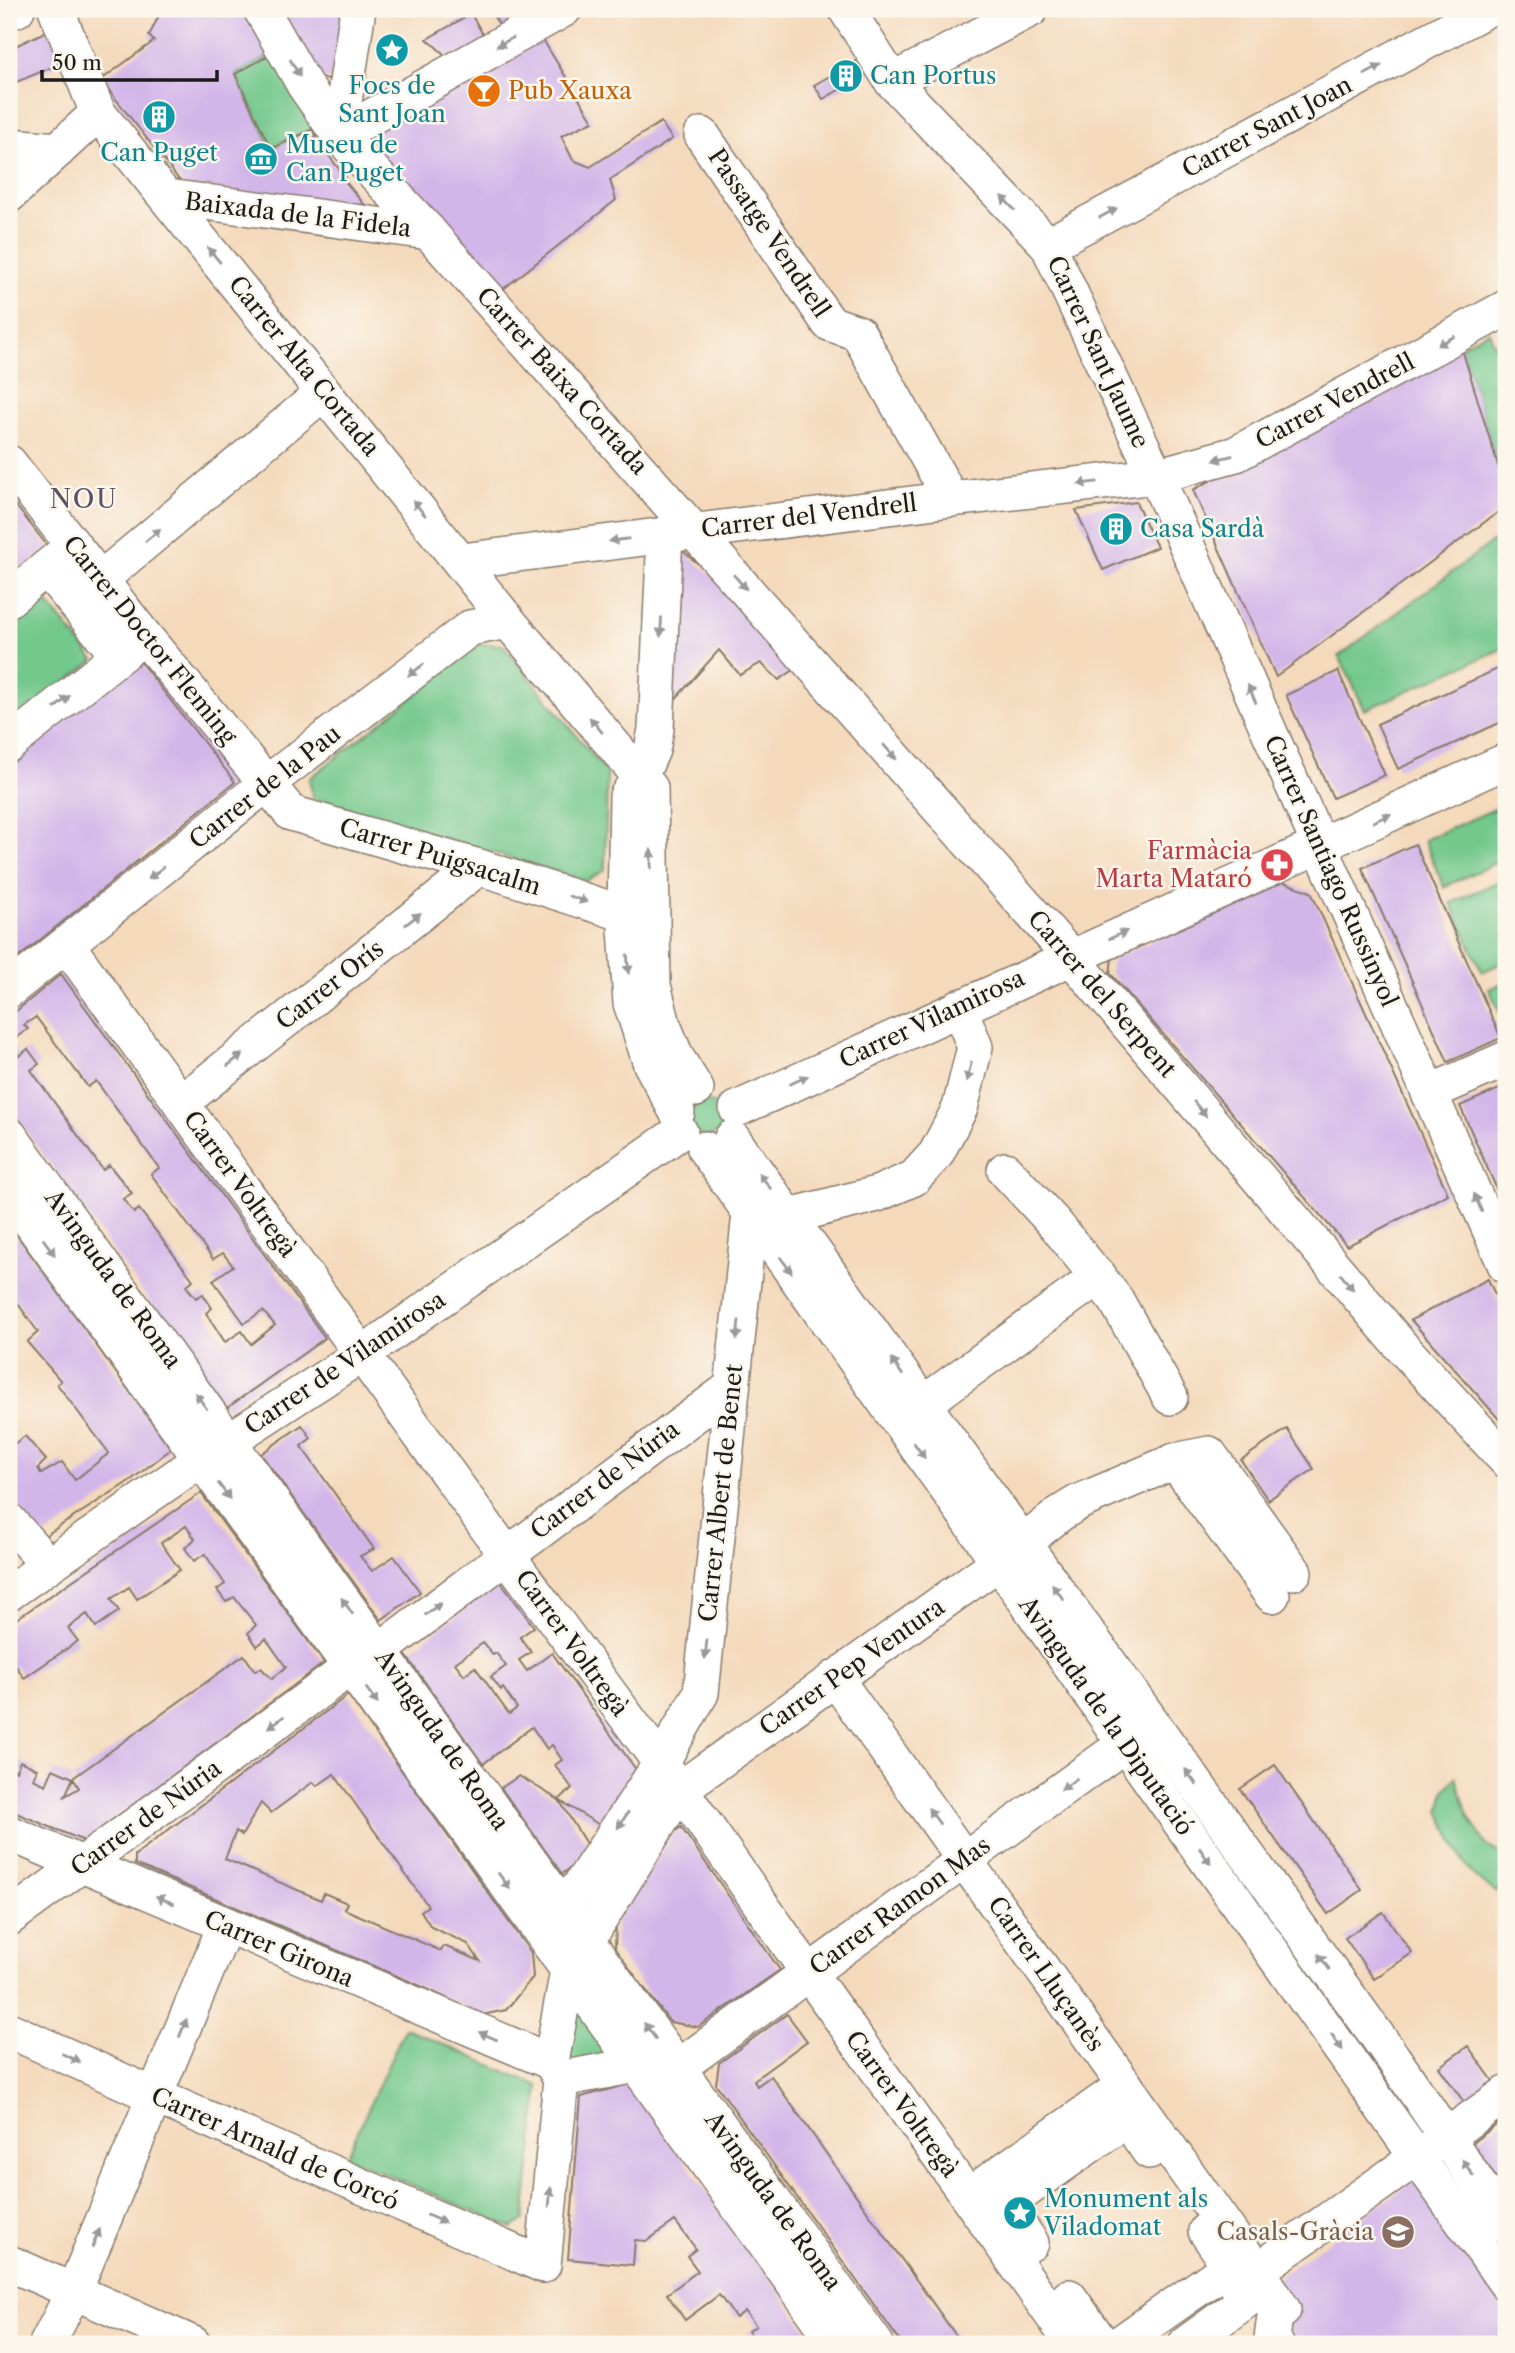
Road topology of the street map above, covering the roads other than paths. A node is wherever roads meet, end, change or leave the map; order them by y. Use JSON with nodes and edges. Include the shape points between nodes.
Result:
{"nodes":[{"id":1,"x":17,"y":9,"type":"edge"},
{"id":2,"x":56,"y":9,"type":"edge"},
{"id":3,"x":261,"y":9,"type":"edge"},
{"id":4,"x":358,"y":9,"type":"edge"},
{"id":5,"x":564,"y":9,"type":"edge"},
{"id":6,"x":846,"y":9,"type":"edge"},
{"id":7,"x":1031,"y":9,"type":"edge"},
{"id":8,"x":1487,"y":9,"type":"edge"},
{"id":9,"x":9,"y":12,"type":"edge"},
{"id":10,"x":892,"y":81,"type":"junction"},
{"id":11,"x":99,"y":113,"type":"junction"},
{"id":12,"x":339,"y":135,"type":"junction"},
{"id":13,"x":702,"y":135,"type":"dead end"},
{"id":14,"x":9,"y":146,"type":"edge"},
{"id":15,"x":58,"y":150,"type":"junction"},
{"id":16,"x":9,"y":195,"type":"edge"},
{"id":17,"x":168,"y":197,"type":"junction"},
{"id":18,"x":429,"y":232,"type":"junction"},
{"id":19,"x":1048,"y":245,"type":"junction"},
{"id":20,"x":1506,"y":308,"type":"edge"},
{"id":21,"x":324,"y":392,"type":"junction"},
{"id":22,"x":9,"y":463,"type":"edge"},
{"id":23,"x":1156,"y":476,"type":"junction"},
{"id":24,"x":951,"y":499,"type":"junction"},
{"id":25,"x":680,"y":532,"type":"junction"},
{"id":26,"x":74,"y":545,"type":"junction"},
{"id":27,"x":462,"y":561,"type":"junction"},
{"id":28,"x":46,"y":568,"type":"junction"},
{"id":29,"x":101,"y":579,"type":"junction"},
{"id":30,"x":9,"y":599,"type":"edge"},
{"id":31,"x":508,"y":621,"type":"junction"},
{"id":32,"x":470,"y":628,"type":"junction"},
{"id":33,"x":132,"y":646,"type":"junction"},
{"id":34,"x":9,"y":744,"type":"edge"},
{"id":35,"x":1506,"y":761,"type":"edge"},
{"id":36,"x":640,"y":777,"type":"junction"},
{"id":37,"x":266,"y":784,"type":"junction"},
{"id":38,"x":1320,"y":846,"type":"junction"},
{"id":39,"x":479,"y":867,"type":"junction"},
{"id":40,"x":625,"y":914,"type":"junction"},
{"id":41,"x":67,"y":945,"type":"junction"},
{"id":42,"x":1070,"y":956,"type":"junction"},
{"id":43,"x":9,"y":990,"type":"edge"},
{"id":44,"x":959,"y":1007,"type":"junction"},
{"id":45,"x":1506,"y":1059,"type":"edge"},
{"id":46,"x":1429,"y":1093,"type":"junction"},
{"id":47,"x":181,"y":1102,"type":"junction"},
{"id":48,"x":704,"y":1121,"type":"junction"},
{"id":49,"x":9,"y":1135,"type":"edge"},
{"id":50,"x":1005,"y":1170,"type":"dead end"},
{"id":51,"x":9,"y":1192,"type":"edge"},
{"id":52,"x":750,"y":1213,"type":"junction"},
{"id":53,"x":790,"y":1216,"type":"junction"},
{"id":54,"x":1506,"y":1266,"type":"edge"},
{"id":55,"x":1099,"y":1276,"type":"junction"},
{"id":56,"x":362,"y":1353,"type":"junction"},
{"id":57,"x":732,"y":1387,"type":"junction"},
{"id":58,"x":1170,"y":1397,"type":"dead end"},
{"id":59,"x":923,"y":1404,"type":"junction"},
{"id":60,"x":230,"y":1441,"type":"junction"},
{"id":61,"x":201,"y":1460,"type":"junction"},
{"id":62,"x":1506,"y":1460,"type":"edge"},
{"id":63,"x":9,"y":1521,"type":"edge"},
{"id":64,"x":1010,"y":1552,"type":"junction"},
{"id":65,"x":506,"y":1554,"type":"junction"},
{"id":66,"x":48,"y":1565,"type":"junction"},
{"id":67,"x":1283,"y":1584,"type":"dead end"},
{"id":68,"x":9,"y":1593,"type":"edge"},
{"id":69,"x":365,"y":1659,"type":"junction"},
{"id":70,"x":835,"y":1678,"type":"junction"},
{"id":71,"x":701,"y":1693,"type":"junction"},
{"id":72,"x":1125,"y":1744,"type":"junction"},
{"id":73,"x":735,"y":1750,"type":"junction"},
{"id":74,"x":671,"y":1776,"type":"junction"},
{"id":75,"x":9,"y":1833,"type":"edge"},
{"id":76,"x":965,"y":1859,"type":"junction"},
{"id":77,"x":83,"y":1864,"type":"junction"},
{"id":78,"x":9,"y":1918,"type":"edge"},
{"id":79,"x":555,"y":1925,"type":"junction"},
{"id":80,"x":225,"y":1926,"type":"junction"},
{"id":81,"x":585,"y":1940,"type":"junction"},
{"id":82,"x":568,"y":1971,"type":"junction"},
{"id":83,"x":808,"y":1972,"type":"junction"},
{"id":84,"x":9,"y":2029,"type":"edge"},
{"id":85,"x":636,"y":2064,"type":"junction"},
{"id":86,"x":677,"y":2068,"type":"junction"},
{"id":87,"x":556,"y":2070,"type":"junction"},
{"id":88,"x":1125,"y":2085,"type":"junction"},
{"id":89,"x":1506,"y":2094,"type":"edge"},
{"id":90,"x":155,"y":2096,"type":"junction"},
{"id":91,"x":1432,"y":2146,"type":"junction"},
{"id":92,"x":968,"y":2196,"type":"junction"},
{"id":93,"x":1506,"y":2225,"type":"edge"},
{"id":94,"x":9,"y":2263,"type":"edge"},
{"id":95,"x":1257,"y":2272,"type":"junction"},
{"id":96,"x":1506,"y":2283,"type":"edge"},
{"id":97,"x":74,"y":2291,"type":"junction"},
{"id":98,"x":47,"y":2344,"type":"edge"},
{"id":99,"x":193,"y":2344,"type":"edge"},
{"id":100,"x":837,"y":2344,"type":"edge"},
{"id":101,"x":876,"y":2344,"type":"edge"},
{"id":102,"x":1073,"y":2344,"type":"edge"},
{"id":103,"x":1102,"y":2344,"type":"edge"},
{"id":104,"x":1119,"y":2344,"type":"edge"},
{"id":105,"x":1154,"y":2344,"type":"edge"},
{"id":106,"x":1186,"y":2344,"type":"edge"},
{"id":107,"x":1276,"y":2344,"type":"edge"}],
"edges":[{"from":1,"to":9,"type":"street"},
{"from":2,"to":11,"type":"street","name":"Carrer Alta Cortada"},
{"from":3,"to":12,"type":"street","name":"Carrer Baixa Cortada","one_way":true},
{"from":4,"to":12,"type":"street"},
{"from":5,"to":12,"type":"street","one_way":true},
{"from":6,"to":10,"type":"street","name":"Carrer Sant Jaume"},
{"from":7,"to":10,"type":"street"},
{"from":19,"to":8,"type":"street","name":"Carrer Sant Joan","one_way":true},
{"from":19,"to":10,"type":"street","name":"Carrer Sant Jaume","one_way":true},
{"from":11,"to":15,"type":"street"},
{"from":11,"to":17,"type":"street","name":"Carrer Alta Cortada"},
{"from":12,"to":18,"type":"street","name":"Carrer Baixa Cortada"},
{"from":13,"to":24,"type":"street","name":"Passatge Vendrell","via":[[829,323],[858,333]]},
{"from":14,"to":15,"type":"street"},
{"from":15,"to":16,"type":"street"},
{"from":17,"to":18,"type":"street","name":"Baixada de la Fidela"},
{"from":21,"to":17,"type":"street","name":"Carrer Alta Cortada","one_way":true},
{"from":18,"to":25,"type":"street","name":"Carrer Baixa Cortada"},
{"from":19,"to":23,"type":"street","name":"Carrer Sant Jaume"},
{"from":20,"to":23,"type":"street","name":"Carrer Vendrell","one_way":true,"via":[[1237,454]]},
{"from":27,"to":21,"type":"street","name":"Carrer Alta Cortada","one_way":true},
{"from":29,"to":21,"type":"street","one_way":true},
{"from":22,"to":26,"type":"street","name":"Carrer Doctor Fleming"},
{"from":23,"to":24,"type":"street","name":"Carrer del Vendrell","one_way":true},
{"from":38,"to":23,"type":"street","name":"Carrer Santiago Russinyol","one_way":true},
{"from":24,"to":25,"type":"street","name":"Carrer del Vendrell"},
{"from":25,"to":27,"type":"street","name":"Carrer del Vendrell","one_way":true},
{"from":25,"to":36,"type":"street","one_way":true,"via":[[656,729]]},
{"from":25,"to":42,"type":"street","name":"Carrer del Serpent","one_way":true},
{"from":26,"to":28,"type":"street"},
{"from":26,"to":29,"type":"street","name":"Carrer Doctor Fleming"},
{"from":27,"to":31,"type":"street","name":"Carrer Alta Cortada"},
{"from":27,"to":32,"type":"street"},
{"from":28,"to":30,"type":"street"},
{"from":28,"to":33,"type":"street"},
{"from":29,"to":33,"type":"street","name":"Carrer Doctor Fleming"},
{"from":31,"to":32,"type":"street"},
{"from":36,"to":31,"type":"street","name":"Carrer Alta Cortada","one_way":true},
{"from":32,"to":37,"type":"street","name":"Carrer de la Pau","one_way":true},
{"from":34,"to":33,"type":"street","one_way":true},
{"from":33,"to":37,"type":"street","name":"Carrer Doctor Fleming"},
{"from":38,"to":35,"type":"street","name":"Carrer Vilamirosa","one_way":true},
{"from":36,"to":40,"type":"street","via":[[627,796]]},
{"from":48,"to":36,"type":"street","one_way":true,"via":[[663,1026],[653,985],[650,788]]},
{"from":37,"to":39,"type":"street","name":"Carrer Puigsacalm","via":[[291,813]]},
{"from":37,"to":41,"type":"street","name":"Carrer de la Pau","one_way":true},
{"from":42,"to":38,"type":"street","name":"Carrer Vilamirosa","one_way":true},
{"from":38,"to":46,"type":"street","name":"Carrer Santiago Russinyol"},
{"from":39,"to":40,"type":"street","name":"Carrer Puigsacalm","one_way":true},
{"from":47,"to":39,"type":"street","name":"Carrer Orís","one_way":true},
{"from":40,"to":48,"type":"street","one_way":true,"via":[[631,1003],[651,1064]]},
{"from":41,"to":43,"type":"street","name":"Carrer de la Pau"},
{"from":41,"to":47,"type":"street","name":"Carrer Voltregà"},
{"from":42,"to":44,"type":"street","name":"Carrer Vilamirosa"},
{"from":42,"to":62,"type":"street","name":"Carrer del Serpent","one_way":true,"via":[[1393,1336]]},
{"from":48,"to":44,"type":"street","name":"Carrer Vilamirosa","one_way":true},
{"from":44,"to":53,"type":"street","one_way":true,"via":[[975,1047],[960,1108],[936,1154],[914,1178],[877,1194]]},
{"from":45,"to":46,"type":"street"},
{"from":54,"to":46,"type":"street","name":"Carrer Santiago Russinyol","one_way":true},
{"from":47,"to":56,"type":"street","name":"Carrer Voltregà"},
{"from":48,"to":52,"type":"street","name":"Avinguda de la Diputació"},
{"from":53,"to":48,"type":"street","name":"Avinguda de la Diputació","one_way":true},
{"from":48,"to":56,"type":"street","name":"Carrer de Vilamirosa"},
{"from":60,"to":49,"type":"street","name":"Avinguda de Roma","one_way":true},
{"from":50,"to":55,"type":"street"},
{"from":51,"to":61,"type":"street","name":"Avinguda de Roma","one_way":true},
{"from":52,"to":57,"type":"street","name":"Carrer Albert de Benet","one_way":true},
{"from":52,"to":64,"type":"street","name":"Avinguda de la Diputació","one_way":true},
{"from":59,"to":53,"type":"street","name":"Avinguda de la Diputació","one_way":true},
{"from":55,"to":58,"type":"street"},
{"from":55,"to":59,"type":"street"},
{"from":56,"to":60,"type":"street","name":"Carrer de Vilamirosa"},
{"from":56,"to":65,"type":"street","name":"Carrer Voltregà"},
{"from":57,"to":65,"type":"street","name":"Carrer de Núria"},
{"from":57,"to":71,"type":"street","name":"Carrer Albert de Benet","one_way":true},
{"from":59,"to":64,"type":"street","name":"Avinguda de la Diputació"},
{"from":60,"to":61,"type":"street","name":"Carrer de Vilamirosa"},
{"from":69,"to":60,"type":"street","name":"Avinguda de Roma","one_way":true},
{"from":61,"to":66,"type":"street","name":"Carrer de Vilamirosa"},
{"from":61,"to":69,"type":"street","name":"Avinguda de Roma","one_way":true},
{"from":63,"to":66,"type":"street"},
{"from":64,"to":67,"type":"street","name":"Carrer Pep Ventura","via":[[1079,1502],[1175,1461],[1209,1454]]},
{"from":64,"to":70,"type":"street","name":"Carrer Pep Ventura"},
{"from":64,"to":72,"type":"street","name":"Avinguda de la Diputació"},
{"from":91,"to":64,"type":"street","name":"Avinguda de la Diputació","one_way":true,"via":[[1393,2058]]},
{"from":69,"to":65,"type":"street","name":"Carrer de Núria","one_way":true},
{"from":65,"to":74,"type":"street","name":"Carrer Voltregà"},
{"from":66,"to":68,"type":"street","name":"Carrer de Vilamirosa"},
{"from":69,"to":77,"type":"street","name":"Carrer de Núria","one_way":true},
{"from":69,"to":79,"type":"street","name":"Avinguda de Roma"},
{"from":70,"to":73,"type":"street","name":"Carrer Pep Ventura"},
{"from":76,"to":70,"type":"street","name":"Carrer Lluçanès","one_way":true},
{"from":71,"to":73,"type":"street","via":[[709,1725],[723,1745]]},
{"from":71,"to":74,"type":"street","name":"Carrer Albert de Benet"},
{"from":72,"to":76,"type":"street","name":"Carrer Ramon Mas","one_way":true},
{"from":72,"to":91,"type":"street","name":"Avinguda de la Diputació","one_way":true},
{"from":73,"to":74,"type":"street","name":"Carrer Pep Ventura"},
{"from":74,"to":79,"type":"street","one_way":true},
{"from":74,"to":81,"type":"street","name":"Carrer Albert de Benet"},
{"from":74,"to":83,"type":"street","name":"Carrer Voltregà"},
{"from":75,"to":77,"type":"street","name":"Carrer Girona"},
{"from":76,"to":83,"type":"street","name":"Carrer Ramon Mas"},
{"from":76,"to":88,"type":"street","name":"Carrer Lluçanès"},
{"from":77,"to":78,"type":"street","name":"Carrer de Núria"},
{"from":80,"to":77,"type":"street","name":"Carrer Girona","one_way":true},
{"from":79,"to":81,"type":"street","name":"Avinguda de Roma"},
{"from":79,"to":82,"type":"street","name":"Avinguda de Roma"},
{"from":87,"to":80,"type":"street","name":"Carrer Girona","one_way":true},
{"from":90,"to":80,"type":"street","one_way":true},
{"from":81,"to":82,"type":"street","name":"Carrer Albert de Benet"},
{"from":86,"to":81,"type":"street","name":"Avinguda de Roma","one_way":true},
{"from":82,"to":85,"type":"street","name":"Avinguda de Roma"},
{"from":82,"to":87,"type":"street"},
{"from":83,"to":86,"type":"street","name":"Carrer Ramon Mas"},
{"from":83,"to":92,"type":"street","name":"Carrer Voltregà"},
{"from":84,"to":90,"type":"street","name":"Carrer Arnald de Corcó","one_way":true},
{"from":85,"to":87,"type":"street"},
{"from":85,"to":100,"type":"street","name":"Avinguda de Roma"},
{"from":86,"to":101,"type":"street","name":"Avinguda de Roma"},
{"from":90,"to":87,"type":"street","name":"Carrer Arnald de Corcó","one_way":true,"via":[[543,2265]]},
{"from":88,"to":92,"type":"street"},
{"from":88,"to":95,"type":"street","name":"Carrer Lluçanès"},
{"from":89,"to":91,"type":"street"},
{"from":97,"to":90,"type":"street","one_way":true},
{"from":93,"to":91,"type":"street","name":"Avinguda de la Diputació","one_way":true},
{"from":91,"to":95,"type":"street"},
{"from":91,"to":96,"type":"street","name":"Avinguda de la Diputació"},
{"from":92,"to":102,"type":"street","name":"Carrer Voltregà"},
{"from":94,"to":97,"type":"street"},
{"from":95,"to":105,"type":"street"},
{"from":97,"to":98,"type":"street"},
{"from":97,"to":99,"type":"street"},
{"from":103,"to":104,"type":"street","via":[[1004,2205],[1127,2119],[1230,2266]]},
{"from":106,"to":107,"type":"street","via":[[1267,2285],[1283,2310],[1275,2316],[1272,2339]]}]}
